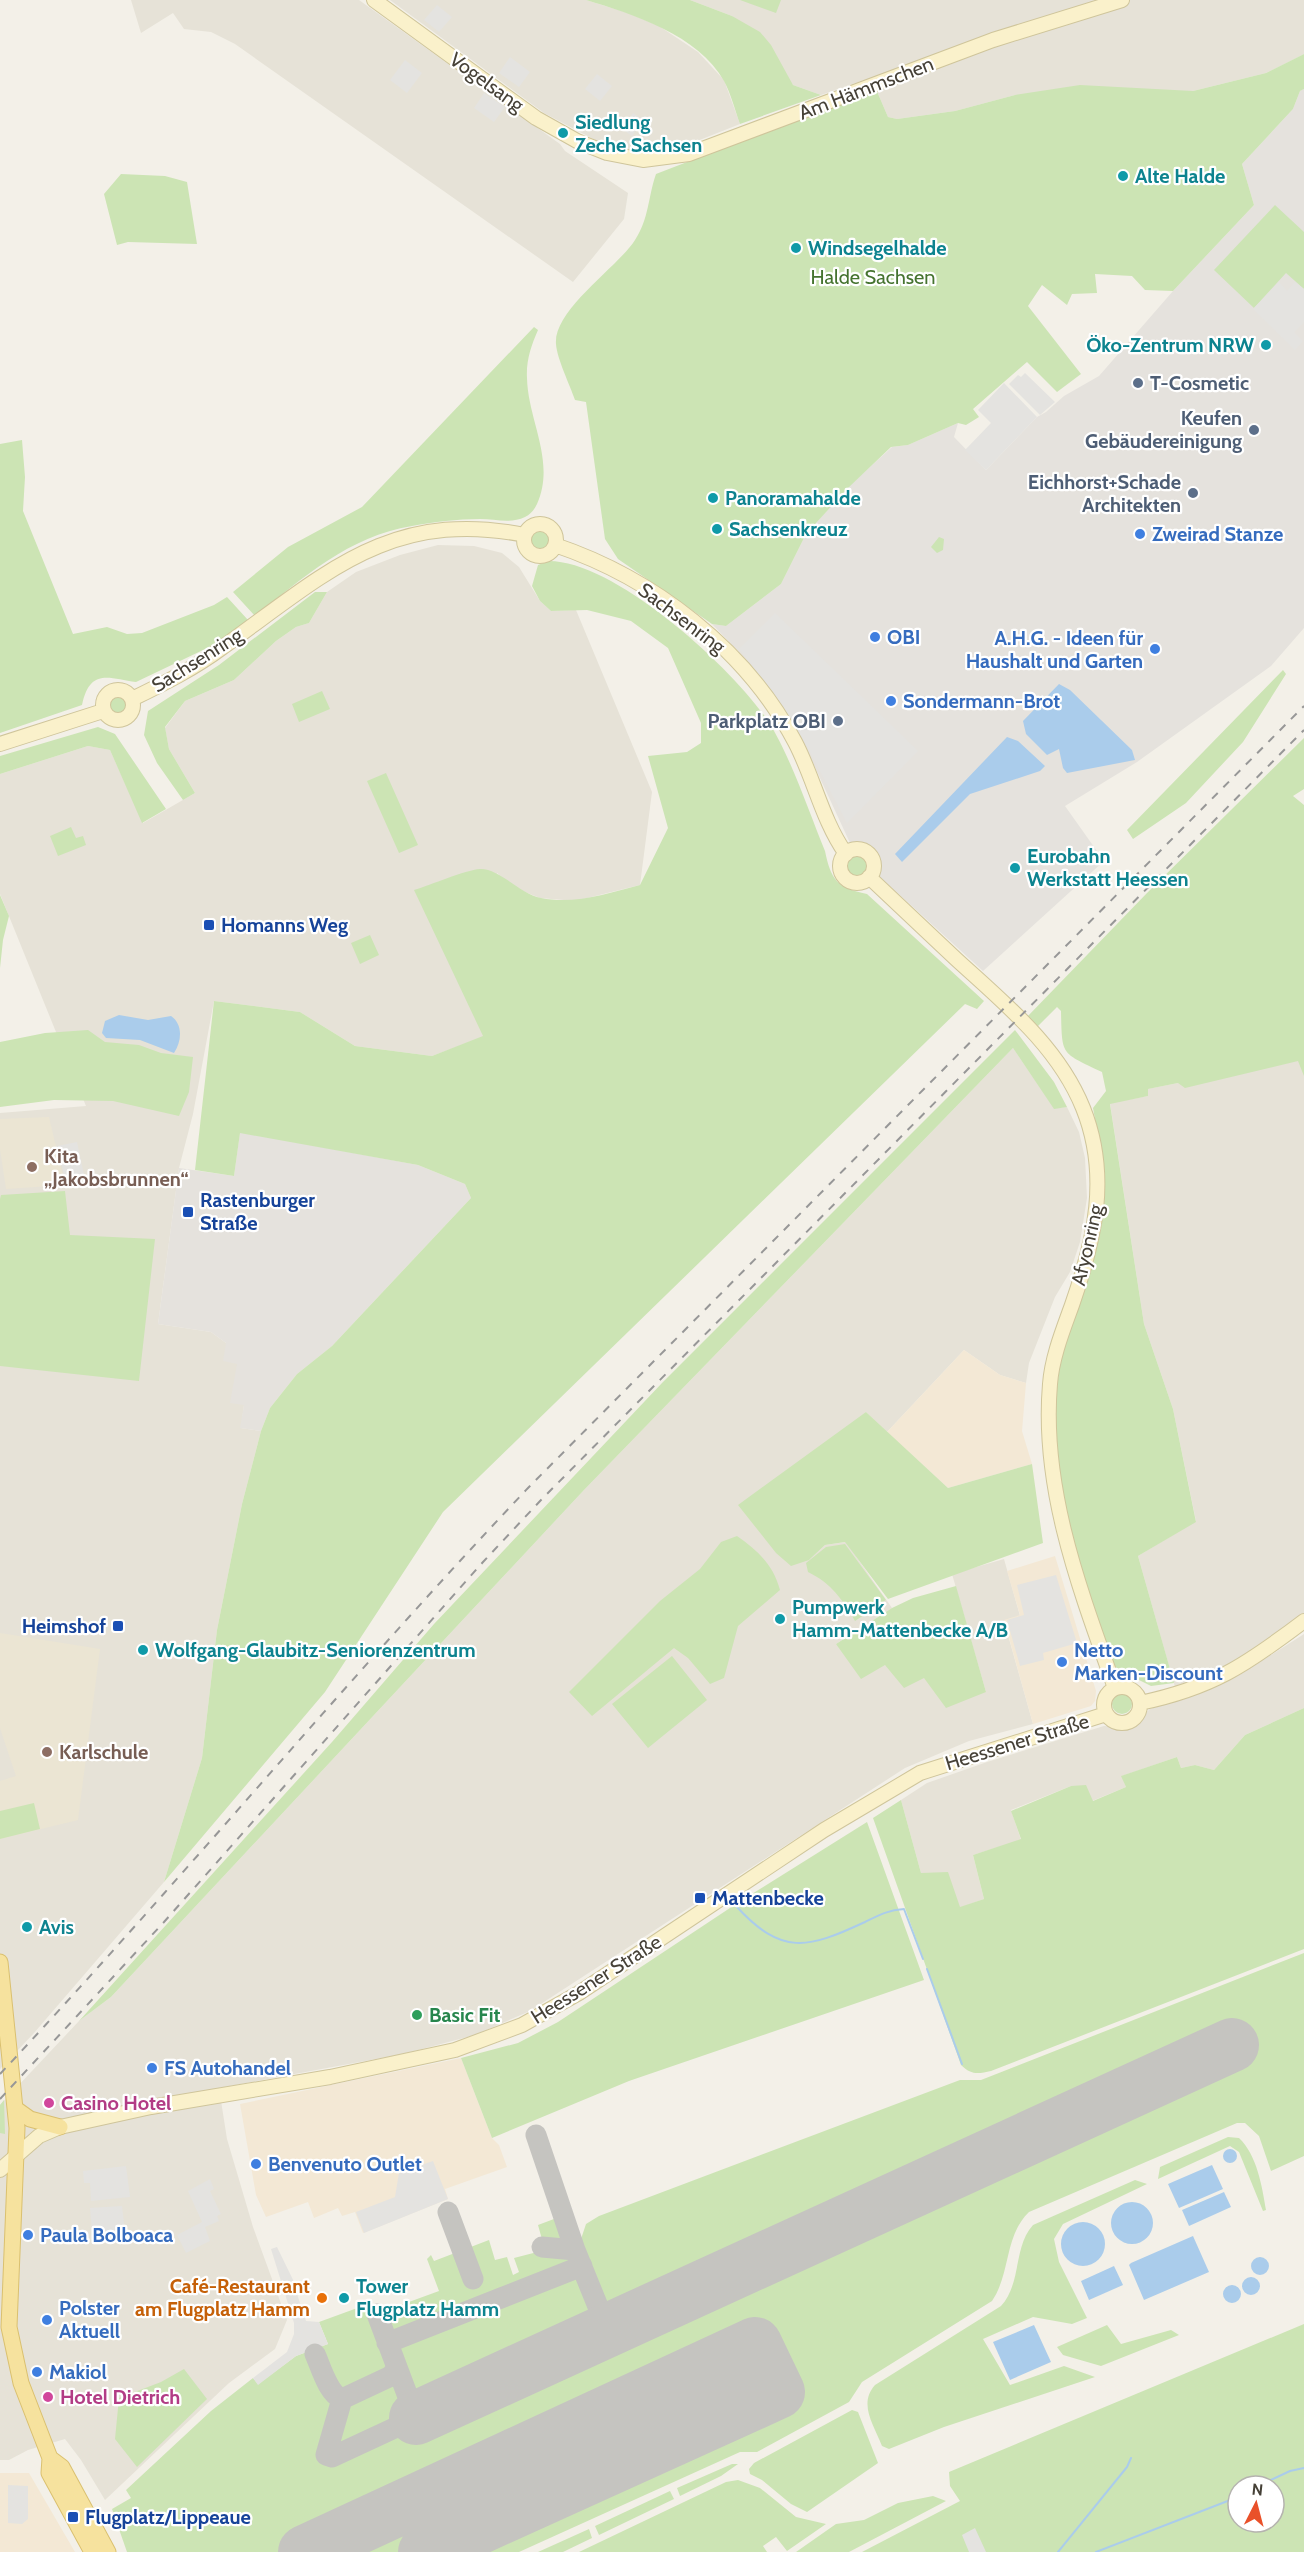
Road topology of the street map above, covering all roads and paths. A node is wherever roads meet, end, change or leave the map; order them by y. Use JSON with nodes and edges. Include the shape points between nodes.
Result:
{"nodes":[{"id":1,"x":374,"y":0,"type":"edge"},
{"id":2,"x":1122,"y":0,"type":"edge"},
{"id":3,"x":607,"y":153,"type":"joint"},
{"id":4,"x":525,"y":535,"type":"junction"},
{"id":5,"x":555,"y":544,"type":"junction"},
{"id":6,"x":132,"y":699,"type":"junction"},
{"id":7,"x":103,"y":711,"type":"junction"},
{"id":8,"x":0,"y":744,"type":"edge"},
{"id":9,"x":846,"y":854,"type":"junction"},
{"id":10,"x":869,"y":877,"type":"junction"},
{"id":11,"x":1304,"y":1621,"type":"edge"},
{"id":12,"x":1115,"y":1688,"type":"junction"},
{"id":13,"x":1140,"y":1703,"type":"junction"},
{"id":14,"x":1106,"y":1714,"type":"junction"},
{"id":15,"x":0,"y":1962,"type":"edge"},
{"id":16,"x":16,"y":2109,"type":"junction"},
{"id":17,"x":60,"y":2127,"type":"junction"},
{"id":18,"x":16,"y":2156,"type":"junction"},
{"id":19,"x":0,"y":2170,"type":"edge"},
{"id":20,"x":0,"y":2205,"type":"edge"},
{"id":21,"x":12,"y":2233,"type":"junction"},
{"id":22,"x":50,"y":2458,"type":"junction"},
{"id":23,"x":92,"y":2552,"type":"edge"},
{"id":24,"x":108,"y":2552,"type":"edge"}],
"edges":[{"from":1,"to":3,"type":"street","name":"Vogelsang","via":[[536,118]]},
{"from":2,"to":3,"type":"street","name":"Am Hämmschen","via":[[993,40],[689,154],[643,160]]},
{"from":4,"to":5,"type":"street","name":"Sachsenring","via":[[532,526],[544,525],[554,532]]},
{"from":4,"to":5,"type":"street","via":[[525,545],[532,554],[545,555]]},
{"from":4,"to":6,"type":"street","name":"Sachsenring","via":[[452,529],[375,546],[311,582],[204,660]]},
{"from":5,"to":9,"type":"street","name":"Sachsenring","via":[[619,572],[722,644],[756,682],[789,730],[831,831]]},
{"from":6,"to":7,"type":"street","name":"Sachsenring","via":[[125,692],[112,691],[103,701]]},
{"from":6,"to":7,"type":"street","name":"Sachsenring","via":[[132,711],[123,719],[112,719]]},
{"from":7,"to":8,"type":"street","name":"Sachsenring"},
{"from":9,"to":10,"type":"street","via":[[854,849],[867,852],[873,863]]},
{"from":9,"to":10,"type":"street","name":"Sachsenring","via":[[840,865],[845,878],[857,882]]},
{"from":10,"to":12,"type":"street","name":"Afyonring","via":[[1035,1034],[1065,1073],[1088,1122],[1098,1174],[1096,1226],[1050,1383],[1050,1449],[1068,1547]]},
{"from":11,"to":13,"type":"street","via":[[1257,1656],[1210,1683]]},
{"from":12,"to":13,"type":"street","via":[[1131,1689]]},
{"from":12,"to":14,"type":"street","name":"Heessener Straße","via":[[1106,1696]]},
{"from":13,"to":14,"type":"street","name":"Heessener Straße","via":[[1137,1715],[1127,1722],[1115,1722]]},
{"from":14,"to":17,"type":"street","name":"Heessener Straße","via":[[920,1773],[824,1830],[579,1993],[495,2038],[401,2064],[162,2105]]},
{"from":15,"to":16,"type":"main road"},
{"from":16,"to":17,"type":"main road","via":[[30,2119]]},
{"from":16,"to":18,"type":"main road"},
{"from":17,"to":18,"type":"street","name":"Heessener Straße","via":[[39,2136]]},
{"from":18,"to":19,"type":"street","name":"Heessener Straße"},
{"from":18,"to":21,"type":"main road"},
{"from":20,"to":21,"type":"main road"},
{"from":21,"to":22,"type":"main road","via":[[12,2350]]},
{"from":22,"to":23,"type":"main road","via":[[49,2473]]},
{"from":22,"to":24,"type":"main road","via":[[62,2467]]}]}
